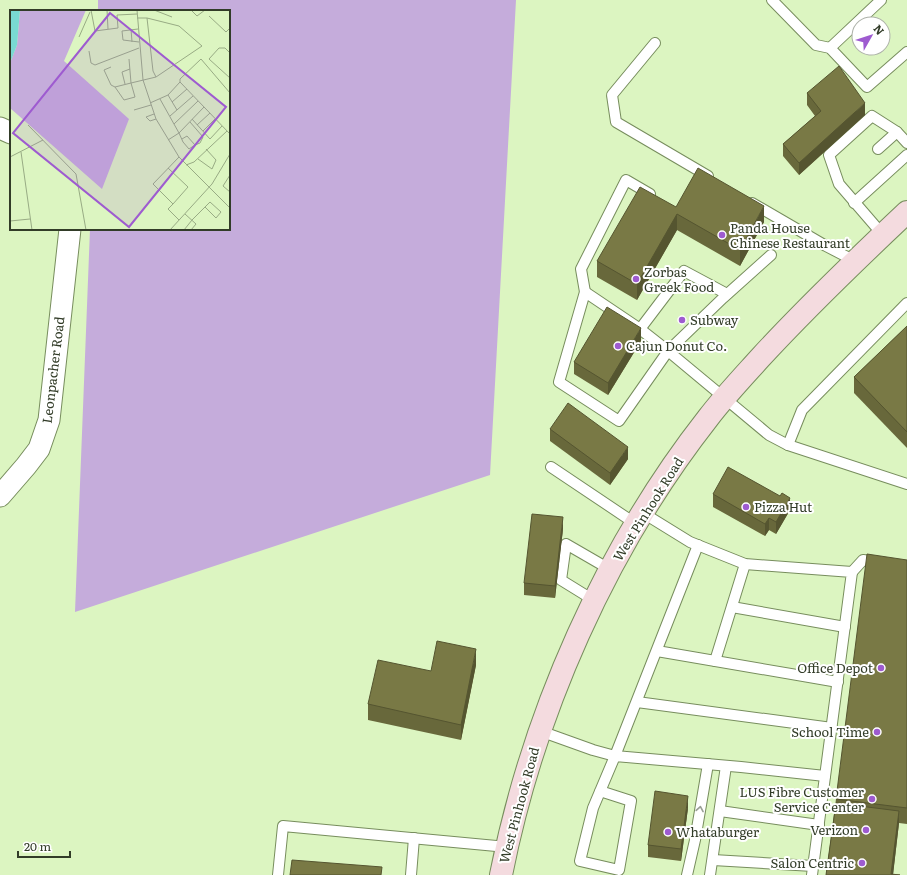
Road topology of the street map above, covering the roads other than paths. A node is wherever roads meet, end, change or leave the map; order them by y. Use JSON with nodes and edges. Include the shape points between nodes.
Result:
{"nodes":[{"id":1,"x":772,"y":0,"type":"edge"},
{"id":2,"x":881,"y":0,"type":"edge"},
{"id":3,"x":656,"y":42,"type":"dead end"},
{"id":4,"x":830,"y":48,"type":"junction"},
{"id":5,"x":907,"y":52,"type":"edge"},
{"id":6,"x":0,"y":128,"type":"edge"},
{"id":7,"x":897,"y":132,"type":"junction"},
{"id":8,"x":10,"y":133,"type":"edge"},
{"id":9,"x":907,"y":143,"type":"edge"},
{"id":10,"x":878,"y":149,"type":"dead end"},
{"id":11,"x":907,"y":155,"type":"edge"},
{"id":12,"x":718,"y":182,"type":"edge"},
{"id":13,"x":745,"y":198,"type":"edge"},
{"id":14,"x":660,"y":199,"type":"edge"},
{"id":15,"x":854,"y":203,"type":"junction"},
{"id":16,"x":907,"y":212,"type":"edge"},
{"id":17,"x":70,"y":230,"type":"edge"},
{"id":18,"x":883,"y":235,"type":"junction"},
{"id":19,"x":771,"y":255,"type":"dead end"},
{"id":20,"x":855,"y":261,"type":"junction"},
{"id":21,"x":585,"y":292,"type":"junction"},
{"id":22,"x":727,"y":294,"type":"junction"},
{"id":23,"x":907,"y":303,"type":"edge"},
{"id":24,"x":640,"y":328,"type":"junction"},
{"id":25,"x":668,"y":351,"type":"junction"},
{"id":26,"x":724,"y":398,"type":"junction"},
{"id":27,"x":788,"y":445,"type":"junction"},
{"id":28,"x":551,"y":467,"type":"dead end"},
{"id":29,"x":907,"y":484,"type":"edge"},
{"id":30,"x":0,"y":496,"type":"edge"},
{"id":31,"x":640,"y":518,"type":"junction"},
{"id":32,"x":698,"y":545,"type":"junction"},
{"id":33,"x":885,"y":563,"type":"edge"},
{"id":34,"x":745,"y":564,"type":"junction"},
{"id":35,"x":611,"y":570,"type":"junction"},
{"id":36,"x":852,"y":572,"type":"junction"},
{"id":37,"x":595,"y":601,"type":"junction"},
{"id":38,"x":732,"y":607,"type":"junction"},
{"id":39,"x":845,"y":627,"type":"junction"},
{"id":40,"x":657,"y":651,"type":"junction"},
{"id":41,"x":716,"y":661,"type":"junction"},
{"id":42,"x":838,"y":682,"type":"junction"},
{"id":43,"x":637,"y":702,"type":"junction"},
{"id":44,"x":832,"y":728,"type":"junction"},
{"id":45,"x":540,"y":731,"type":"junction"},
{"id":46,"x":615,"y":756,"type":"junction"},
{"id":47,"x":708,"y":764,"type":"junction"},
{"id":48,"x":726,"y":766,"type":"junction"},
{"id":49,"x":825,"y":776,"type":"junction"},
{"id":50,"x":600,"y":791,"type":"junction"},
{"id":51,"x":720,"y":811,"type":"junction"},
{"id":52,"x":819,"y":825,"type":"junction"},
{"id":53,"x":414,"y":838,"type":"junction"},
{"id":54,"x":507,"y":848,"type":"junction"},
{"id":55,"x":713,"y":860,"type":"junction"},
{"id":56,"x":813,"y":871,"type":"edge"},
{"id":57,"x":621,"y":873,"type":"edge"},
{"id":58,"x":278,"y":875,"type":"edge"},
{"id":59,"x":411,"y":875,"type":"edge"},
{"id":60,"x":501,"y":875,"type":"edge"},
{"id":61,"x":687,"y":875,"type":"edge"},
{"id":62,"x":710,"y":875,"type":"edge"}],
"edges":[{"from":1,"to":4,"type":"lane","via":[[816,45]]},
{"from":2,"to":4,"type":"lane"},
{"from":3,"to":12,"type":"lane","via":[[612,95],[616,122]]},
{"from":4,"to":5,"type":"lane","via":[[867,87]]},
{"from":6,"to":8,"type":"street"},
{"from":7,"to":9,"type":"lane"},
{"from":7,"to":10,"type":"lane"},
{"from":7,"to":15,"type":"lane","via":[[872,116],[830,155]]},
{"from":11,"to":15,"type":"lane"},
{"from":13,"to":20,"type":"lane"},
{"from":14,"to":21,"type":"lane","via":[[626,180],[581,269]]},
{"from":15,"to":18,"type":"lane"},
{"from":16,"to":18,"type":"main road","name":"West Pinhook Road"},
{"from":17,"to":30,"type":"street","name":"Leonpacher Road","via":[[49,420],[39,449]]},
{"from":18,"to":20,"type":"main road","name":"West Pinhook Road"},
{"from":19,"to":22,"type":"lane"},
{"from":20,"to":26,"type":"main road","name":"West Pinhook Road"},
{"from":21,"to":24,"type":"lane"},
{"from":21,"to":25,"type":"lane","via":[[559,382],[619,421]]},
{"from":22,"to":24,"type":"lane","via":[[684,271]]},
{"from":22,"to":25,"type":"lane"},
{"from":23,"to":27,"type":"lane","via":[[802,410]]},
{"from":24,"to":25,"type":"lane"},
{"from":25,"to":26,"type":"lane"},
{"from":26,"to":27,"type":"lane","via":[[769,435]]},
{"from":26,"to":31,"type":"main road","name":"West Pinhook Road","via":[[668,473]]},
{"from":27,"to":29,"type":"lane"},
{"from":28,"to":31,"type":"lane"},
{"from":31,"to":32,"type":"lane"},
{"from":31,"to":35,"type":"main road","name":"West Pinhook Road"},
{"from":32,"to":34,"type":"lane"},
{"from":32,"to":40,"type":"lane"},
{"from":33,"to":36,"type":"lane","via":[[863,560]]},
{"from":34,"to":36,"type":"lane"},
{"from":34,"to":38,"type":"lane"},
{"from":35,"to":37,"type":"main road","name":"West Pinhook Road"},
{"from":35,"to":37,"type":"lane","via":[[566,544],[561,580]]},
{"from":36,"to":39,"type":"lane"},
{"from":37,"to":45,"type":"main road","name":"West Pinhook Road"},
{"from":38,"to":39,"type":"lane"},
{"from":38,"to":41,"type":"lane"},
{"from":39,"to":42,"type":"lane"},
{"from":40,"to":41,"type":"lane"},
{"from":40,"to":43,"type":"lane"},
{"from":41,"to":42,"type":"lane"},
{"from":42,"to":44,"type":"lane"},
{"from":43,"to":44,"type":"lane"},
{"from":43,"to":46,"type":"lane"},
{"from":44,"to":49,"type":"lane"},
{"from":45,"to":46,"type":"lane"},
{"from":45,"to":54,"type":"main road","name":"West Pinhook Road","via":[[518,800]]},
{"from":46,"to":47,"type":"lane"},
{"from":46,"to":50,"type":"lane"},
{"from":47,"to":48,"type":"lane"},
{"from":61,"to":47,"type":"lane","one_way":true},
{"from":48,"to":49,"type":"lane"},
{"from":48,"to":51,"type":"lane"},
{"from":49,"to":52,"type":"lane"},
{"from":50,"to":57,"type":"lane","via":[[631,801]]},
{"from":50,"to":57,"type":"lane","via":[[593,808],[580,861]]},
{"from":51,"to":52,"type":"lane"},
{"from":51,"to":55,"type":"lane"},
{"from":52,"to":56,"type":"lane"},
{"from":53,"to":54,"type":"lane"},
{"from":53,"to":58,"type":"lane","via":[[283,826]]},
{"from":53,"to":59,"type":"lane"},
{"from":54,"to":60,"type":"main road","name":"West Pinhook Road"},
{"from":55,"to":56,"type":"lane"},
{"from":55,"to":62,"type":"lane"}]}
